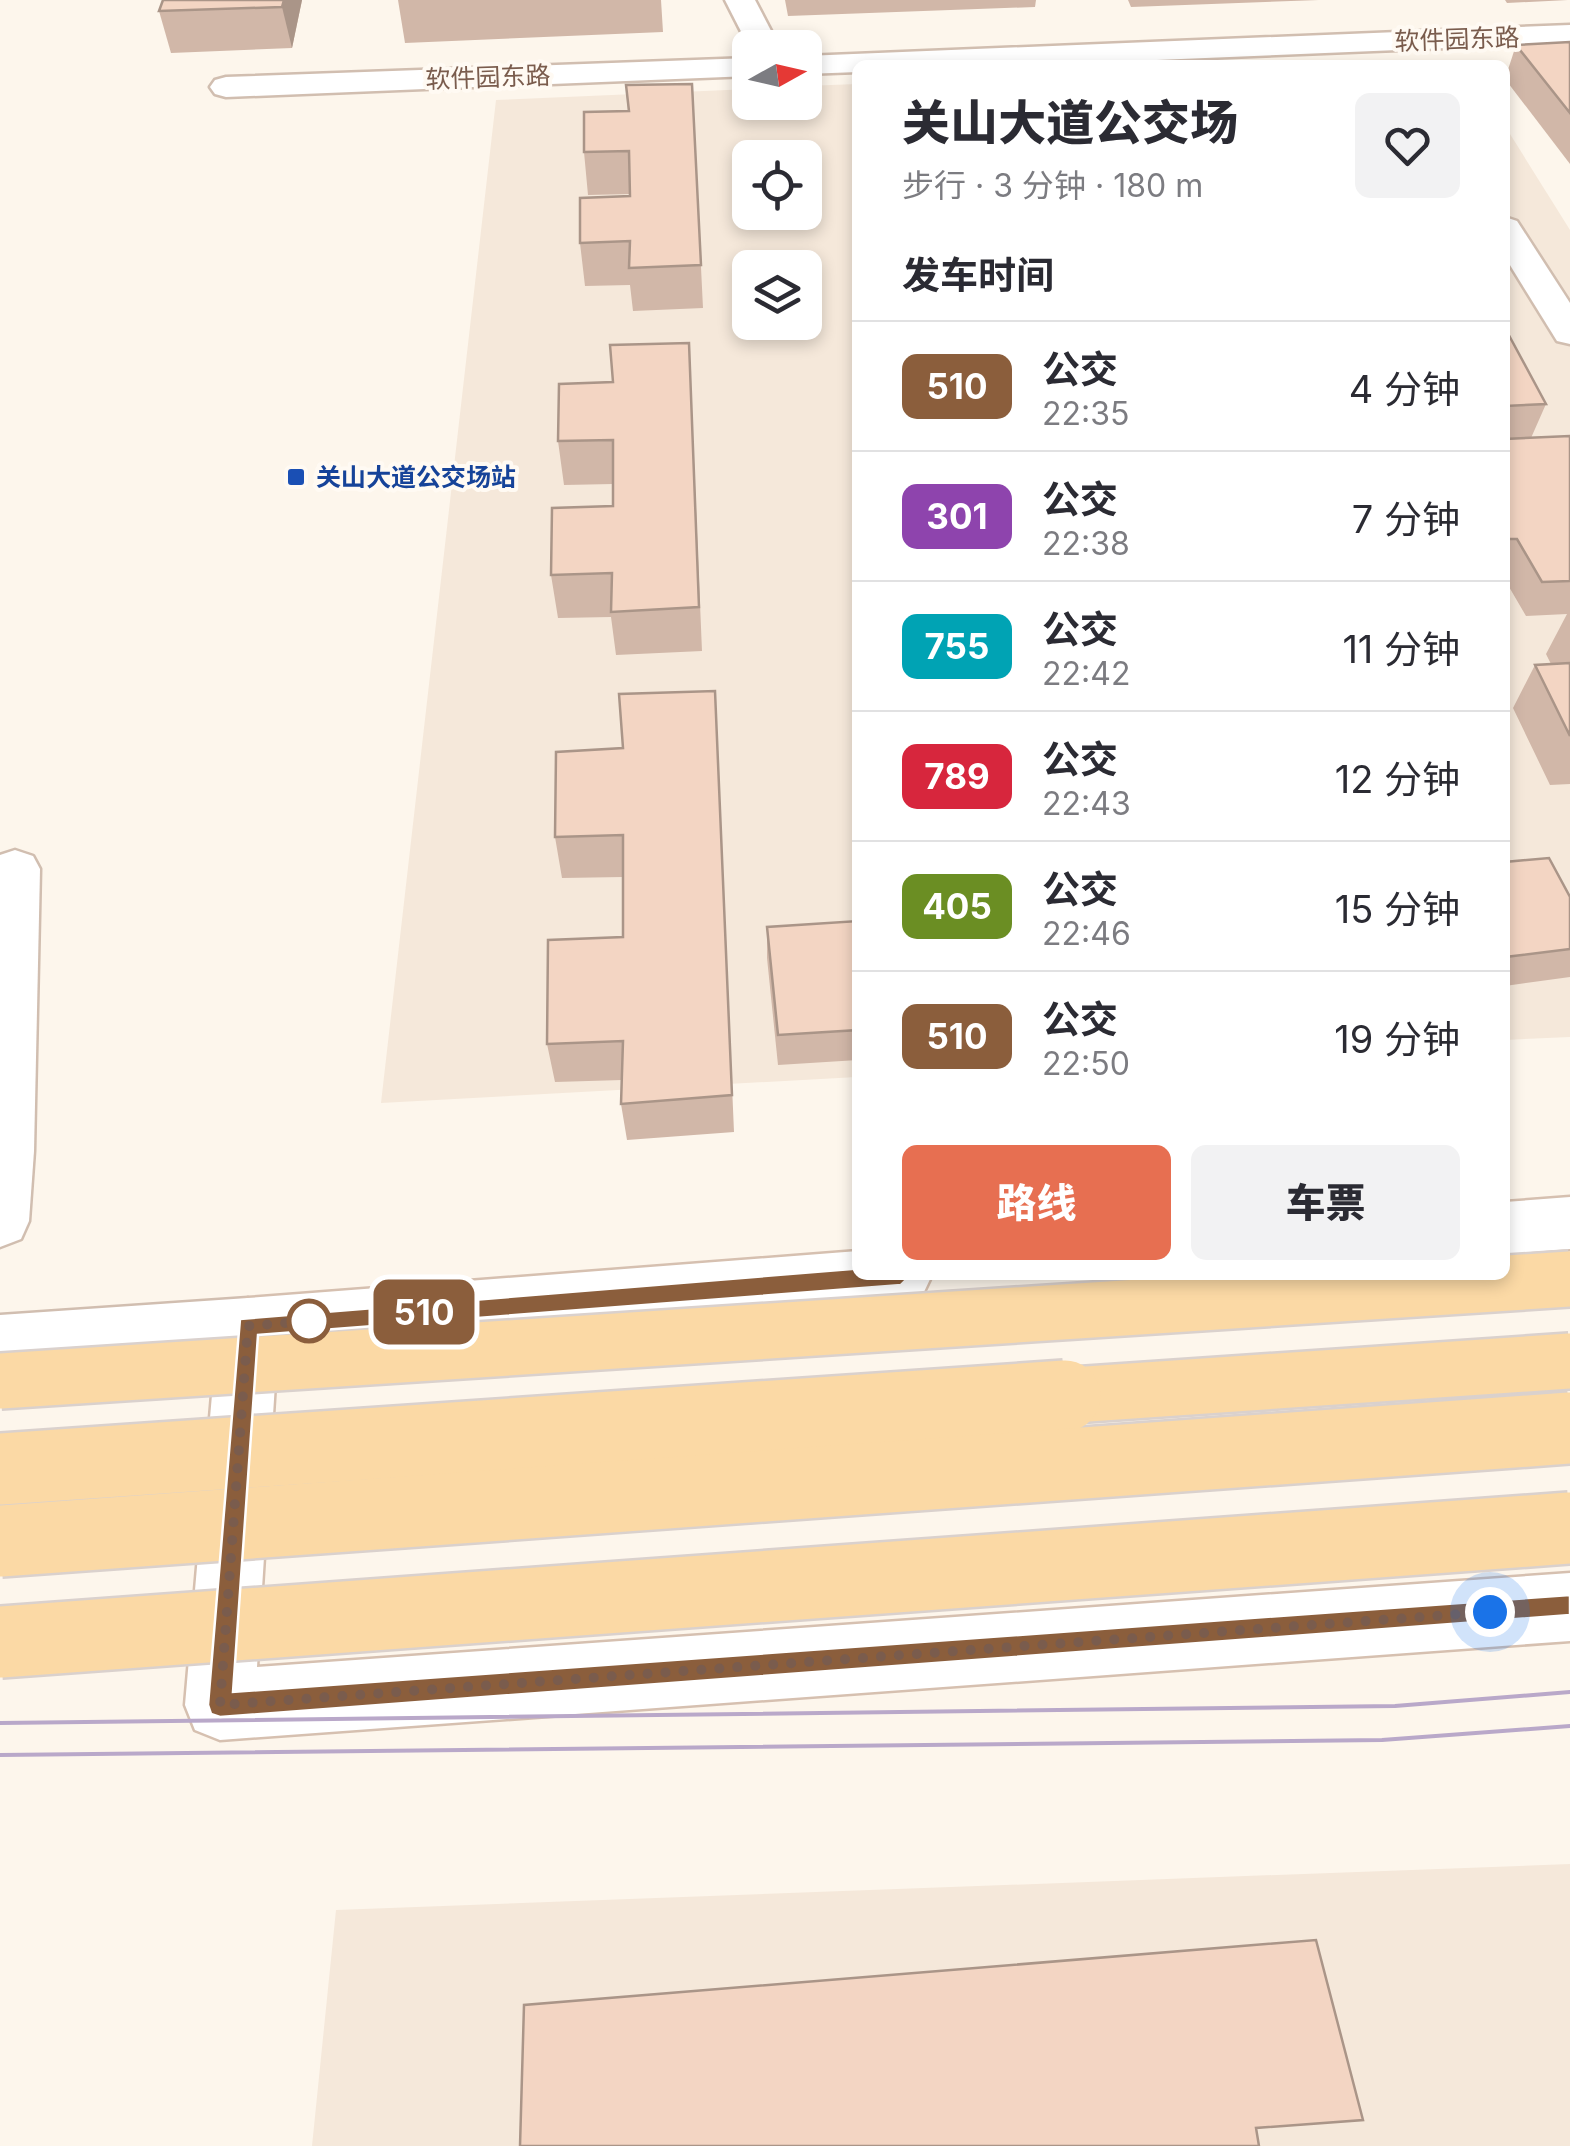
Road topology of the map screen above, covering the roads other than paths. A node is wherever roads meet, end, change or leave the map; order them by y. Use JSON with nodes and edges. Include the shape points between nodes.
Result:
{"nodes":[{"id":1,"x":740,"y":0,"type":"edge"},
{"id":2,"x":756,"y":30,"type":"edge"},
{"id":3,"x":1570,"y":34,"type":"edge"},
{"id":4,"x":1396,"y":53,"type":"edge"},
{"id":5,"x":1020,"y":60,"type":"edge"},
{"id":6,"x":852,"y":63,"type":"edge"},
{"id":7,"x":822,"y":64,"type":"edge"},
{"id":8,"x":732,"y":68,"type":"edge"},
{"id":9,"x":226,"y":87,"type":"dead end"},
{"id":10,"x":1510,"y":236,"type":"edge"},
{"id":11,"x":1570,"y":333,"type":"edge"},
{"id":12,"x":15,"y":869,"type":"dead end"},
{"id":13,"x":0,"y":1221,"type":"edge"},
{"id":14,"x":1570,"y":1223,"type":"edge"},
{"id":15,"x":1510,"y":1228,"type":"edge"},
{"id":16,"x":852,"y":1279,"type":"edge"},
{"id":17,"x":1570,"y":1279,"type":"edge"},
{"id":18,"x":248,"y":1326,"type":"junction"},
{"id":19,"x":0,"y":1343,"type":"edge"},
{"id":20,"x":1570,"y":1361,"type":"edge"},
{"id":21,"x":0,"y":1381,"type":"edge"},
{"id":22,"x":1570,"y":1428,"type":"edge"},
{"id":23,"x":0,"y":1469,"type":"edge"},
{"id":24,"x":1570,"y":1528,"type":"edge"},
{"id":25,"x":0,"y":1541,"type":"edge"},
{"id":26,"x":1570,"y":1607,"type":"edge"},
{"id":27,"x":0,"y":1642,"type":"edge"}],
"edges":[{"from":1,"to":2,"type":"street"},
{"from":3,"to":4,"type":"street","name":"软件园东路"},
{"from":4,"to":5,"type":"street","name":"软件园东路"},
{"from":6,"to":7,"type":"street","name":"软件园东路"},
{"from":8,"to":9,"type":"street","name":"软件园东路"},
{"from":10,"to":11,"type":"street"},
{"from":12,"to":13,"type":"street"},
{"from":14,"to":15,"type":"street"},
{"from":16,"to":18,"type":"street"},
{"from":17,"to":21,"type":"main road","bridge":true},
{"from":18,"to":19,"type":"street"},
{"from":18,"to":26,"type":"street","via":[[220,1705]]},
{"from":20,"to":23,"type":"main road","bridge":true},
{"from":22,"to":25,"type":"main road","bridge":true},
{"from":24,"to":27,"type":"main road","bridge":true}]}
